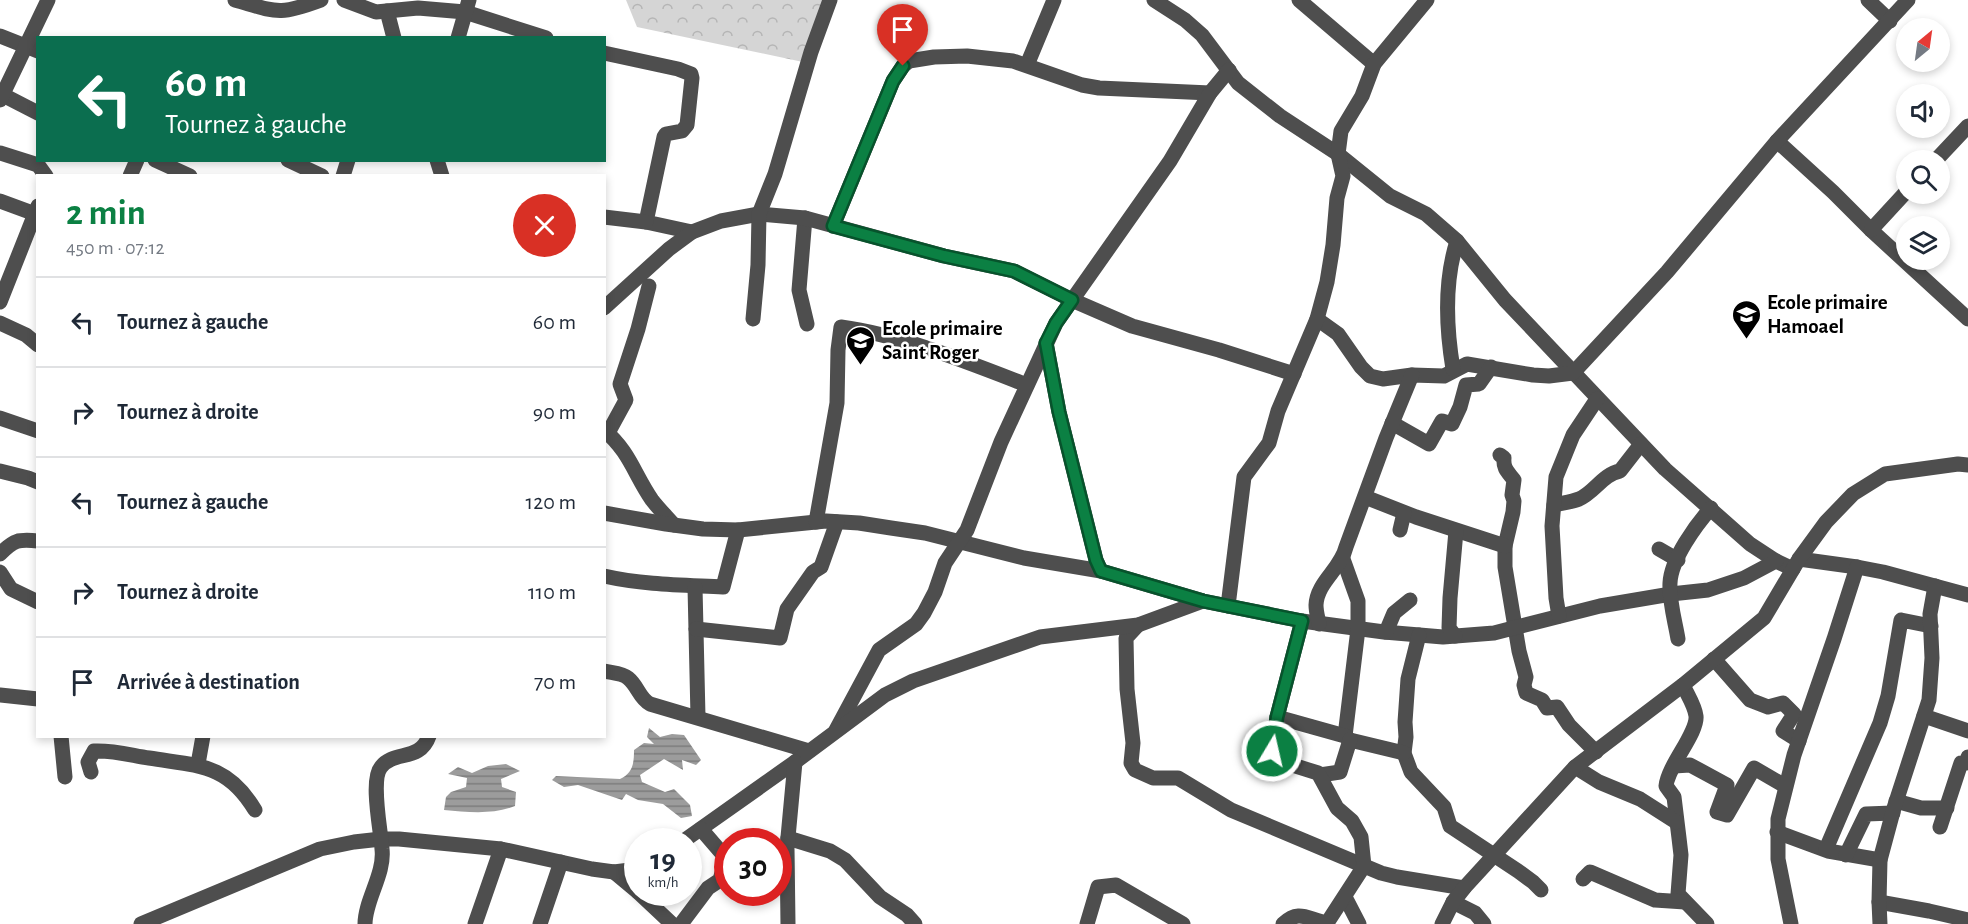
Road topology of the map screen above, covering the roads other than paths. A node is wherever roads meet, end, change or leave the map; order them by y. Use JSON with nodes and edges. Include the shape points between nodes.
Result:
{"nodes":[{"id":1,"x":48,"y":0,"type":"edge"},
{"id":2,"x":235,"y":0,"type":"edge"},
{"id":3,"x":321,"y":0,"type":"edge"},
{"id":4,"x":344,"y":0,"type":"edge"},
{"id":5,"x":830,"y":0,"type":"edge"},
{"id":6,"x":1054,"y":0,"type":"edge"},
{"id":7,"x":1154,"y":0,"type":"edge"},
{"id":8,"x":1299,"y":0,"type":"edge"},
{"id":9,"x":1427,"y":0,"type":"edge"},
{"id":10,"x":1868,"y":0,"type":"edge"},
{"id":11,"x":1908,"y":0,"type":"edge"},
{"id":12,"x":467,"y":6,"type":"edge"},
{"id":13,"x":387,"y":10,"type":"junction"},
{"id":14,"x":1890,"y":21,"type":"junction"},
{"id":15,"x":0,"y":36,"type":"edge"},
{"id":16,"x":36,"y":36,"type":"edge"},
{"id":17,"x":394,"y":36,"type":"edge"},
{"id":18,"x":459,"y":36,"type":"edge"},
{"id":19,"x":541,"y":36,"type":"edge"},
{"id":20,"x":32,"y":49,"type":"edge"},
{"id":21,"x":606,"y":53,"type":"edge"},
{"id":22,"x":1374,"y":63,"type":"junction"},
{"id":23,"x":1027,"y":65,"type":"junction"},
{"id":24,"x":1229,"y":70,"type":"junction"},
{"id":25,"x":1210,"y":93,"type":"junction"},
{"id":26,"x":1,"y":98,"type":"edge"},
{"id":27,"x":36,"y":112,"type":"edge"},
{"id":28,"x":1968,"y":126,"type":"edge"},
{"id":29,"x":1777,"y":141,"type":"junction"},
{"id":30,"x":1945,"y":150,"type":"edge"},
{"id":31,"x":0,"y":153,"type":"edge"},
{"id":32,"x":1338,"y":154,"type":"junction"},
{"id":33,"x":159,"y":162,"type":"edge"},
{"id":34,"x":292,"y":162,"type":"edge"},
{"id":35,"x":45,"y":174,"type":"edge"},
{"id":36,"x":186,"y":174,"type":"edge"},
{"id":37,"x":318,"y":174,"type":"edge"},
{"id":38,"x":0,"y":201,"type":"edge"},
{"id":39,"x":1896,"y":203,"type":"edge"},
{"id":40,"x":36,"y":212,"type":"edge"},
{"id":41,"x":759,"y":214,"type":"junction"},
{"id":42,"x":606,"y":217,"type":"edge"},
{"id":43,"x":805,"y":218,"type":"junction"},
{"id":44,"x":646,"y":222,"type":"junction"},
{"id":45,"x":833,"y":226,"type":"junction"},
{"id":46,"x":1871,"y":230,"type":"junction"},
{"id":47,"x":692,"y":232,"type":"junction"},
{"id":48,"x":1457,"y":241,"type":"junction"},
{"id":49,"x":649,"y":286,"type":"dead end"},
{"id":50,"x":1072,"y":300,"type":"junction"},
{"id":51,"x":0,"y":303,"type":"edge"},
{"id":52,"x":606,"y":306,"type":"edge"},
{"id":53,"x":753,"y":319,"type":"dead end"},
{"id":54,"x":1317,"y":319,"type":"junction"},
{"id":55,"x":1968,"y":319,"type":"edge"},
{"id":56,"x":0,"y":323,"type":"edge"},
{"id":57,"x":807,"y":324,"type":"dead end"},
{"id":58,"x":36,"y":343,"type":"edge"},
{"id":59,"x":1046,"y":343,"type":"junction"},
{"id":60,"x":1491,"y":367,"type":"junction"},
{"id":61,"x":1453,"y":369,"type":"junction"},
{"id":62,"x":1573,"y":373,"type":"junction"},
{"id":63,"x":1294,"y":374,"type":"junction"},
{"id":64,"x":1412,"y":375,"type":"junction"},
{"id":65,"x":1027,"y":385,"type":"junction"},
{"id":66,"x":1597,"y":399,"type":"junction"},
{"id":67,"x":0,"y":418,"type":"edge"},
{"id":68,"x":1392,"y":423,"type":"junction"},
{"id":69,"x":36,"y":430,"type":"edge"},
{"id":70,"x":606,"y":432,"type":"edge"},
{"id":71,"x":1641,"y":444,"type":"junction"},
{"id":72,"x":1500,"y":455,"type":"dead end"},
{"id":73,"x":1968,"y":465,"type":"edge"},
{"id":74,"x":0,"y":471,"type":"edge"},
{"id":75,"x":36,"y":482,"type":"edge"},
{"id":76,"x":1365,"y":497,"type":"junction"},
{"id":77,"x":1554,"y":505,"type":"junction"},
{"id":78,"x":1711,"y":508,"type":"junction"},
{"id":79,"x":606,"y":513,"type":"edge"},
{"id":80,"x":1404,"y":513,"type":"junction"},
{"id":81,"x":816,"y":522,"type":"junction"},
{"id":82,"x":837,"y":522,"type":"junction"},
{"id":83,"x":674,"y":525,"type":"junction"},
{"id":84,"x":738,"y":530,"type":"junction"},
{"id":85,"x":1400,"y":530,"type":"dead end"},
{"id":86,"x":1456,"y":531,"type":"junction"},
{"id":87,"x":0,"y":532,"type":"edge"},
{"id":88,"x":31,"y":540,"type":"edge"},
{"id":89,"x":959,"y":541,"type":"junction"},
{"id":90,"x":1504,"y":546,"type":"junction"},
{"id":91,"x":1659,"y":549,"type":"dead end"},
{"id":92,"x":0,"y":554,"type":"edge"},
{"id":93,"x":1343,"y":559,"type":"junction"},
{"id":94,"x":1678,"y":560,"type":"junction"},
{"id":95,"x":1776,"y":561,"type":"junction"},
{"id":96,"x":1796,"y":564,"type":"junction"},
{"id":97,"x":1857,"y":567,"type":"junction"},
{"id":98,"x":1101,"y":571,"type":"junction"},
{"id":99,"x":0,"y":572,"type":"edge"},
{"id":100,"x":606,"y":577,"type":"edge"},
{"id":101,"x":1935,"y":586,"type":"junction"},
{"id":102,"x":695,"y":587,"type":"junction"},
{"id":103,"x":1671,"y":594,"type":"junction"},
{"id":104,"x":1968,"y":595,"type":"edge"},
{"id":105,"x":1410,"y":600,"type":"dead end"},
{"id":106,"x":1203,"y":601,"type":"junction"},
{"id":107,"x":36,"y":602,"type":"edge"},
{"id":108,"x":1228,"y":606,"type":"junction"},
{"id":109,"x":1559,"y":616,"type":"junction"},
{"id":110,"x":1302,"y":621,"type":"junction"},
{"id":111,"x":1319,"y":624,"type":"junction"},
{"id":112,"x":1138,"y":625,"type":"junction"},
{"id":113,"x":1931,"y":626,"type":"junction"},
{"id":114,"x":1514,"y":627,"type":"junction"},
{"id":115,"x":696,"y":629,"type":"junction"},
{"id":116,"x":1358,"y":629,"type":"junction"},
{"id":117,"x":1386,"y":632,"type":"junction"},
{"id":118,"x":1419,"y":635,"type":"junction"},
{"id":119,"x":1455,"y":636,"type":"junction"},
{"id":120,"x":1678,"y":639,"type":"dead end"},
{"id":121,"x":1714,"y":659,"type":"junction"},
{"id":122,"x":606,"y":671,"type":"edge"},
{"id":123,"x":1683,"y":685,"type":"junction"},
{"id":124,"x":0,"y":695,"type":"edge"},
{"id":125,"x":36,"y":699,"type":"edge"},
{"id":126,"x":1924,"y":716,"type":"junction"},
{"id":127,"x":698,"y":717,"type":"junction"},
{"id":128,"x":1277,"y":717,"type":"junction"},
{"id":129,"x":836,"y":730,"type":"junction"},
{"id":130,"x":1968,"y":731,"type":"edge"},
{"id":131,"x":61,"y":738,"type":"edge"},
{"id":132,"x":203,"y":738,"type":"edge"},
{"id":133,"x":428,"y":738,"type":"edge"},
{"id":134,"x":1347,"y":738,"type":"junction"},
{"id":135,"x":1799,"y":741,"type":"junction"},
{"id":136,"x":809,"y":751,"type":"junction"},
{"id":137,"x":1596,"y":752,"type":"junction"},
{"id":138,"x":1404,"y":753,"type":"junction"},
{"id":139,"x":1968,"y":757,"type":"edge"},
{"id":140,"x":795,"y":762,"type":"junction"},
{"id":141,"x":198,"y":764,"type":"junction"},
{"id":142,"x":1674,"y":766,"type":"junction"},
{"id":143,"x":1575,"y":767,"type":"junction"},
{"id":144,"x":91,"y":772,"type":"dead end"},
{"id":145,"x":1320,"y":775,"type":"junction"},
{"id":146,"x":65,"y":777,"type":"dead end"},
{"id":147,"x":1785,"y":786,"type":"junction"},
{"id":148,"x":1895,"y":807,"type":"junction"},
{"id":149,"x":1947,"y":808,"type":"junction"},
{"id":150,"x":255,"y":810,"type":"dead end"},
{"id":151,"x":1676,"y":822,"type":"junction"},
{"id":152,"x":1941,"y":827,"type":"dead end"},
{"id":153,"x":702,"y":828,"type":"edge"},
{"id":154,"x":789,"y":828,"type":"edge"},
{"id":155,"x":702,"y":830,"type":"edge"},
{"id":156,"x":1777,"y":832,"type":"junction"},
{"id":157,"x":381,"y":839,"type":"junction"},
{"id":158,"x":792,"y":839,"type":"edge"},
{"id":159,"x":714,"y":844,"type":"edge"},
{"id":160,"x":501,"y":849,"type":"junction"},
{"id":161,"x":1826,"y":849,"type":"junction"},
{"id":162,"x":1495,"y":855,"type":"junction"},
{"id":163,"x":1846,"y":855,"type":"junction"},
{"id":164,"x":1880,"y":861,"type":"junction"},
{"id":165,"x":561,"y":862,"type":"junction"},
{"id":166,"x":1364,"y":866,"type":"junction"},
{"id":167,"x":624,"y":871,"type":"edge"},
{"id":168,"x":614,"y":872,"type":"junction"},
{"id":169,"x":1583,"y":879,"type":"dead end"},
{"id":170,"x":624,"y":880,"type":"edge"},
{"id":171,"x":714,"y":884,"type":"edge"},
{"id":172,"x":1464,"y":888,"type":"junction"},
{"id":173,"x":1541,"y":890,"type":"dead end"},
{"id":174,"x":1345,"y":897,"type":"junction"},
{"id":175,"x":1453,"y":902,"type":"junction"},
{"id":176,"x":1686,"y":902,"type":"junction"},
{"id":177,"x":1879,"y":902,"type":"junction"},
{"id":178,"x":653,"y":906,"type":"edge"},
{"id":179,"x":786,"y":906,"type":"edge"},
{"id":180,"x":1968,"y":921,"type":"edge"},
{"id":181,"x":1702,"y":922,"type":"edge"},
{"id":182,"x":360,"y":923,"type":"edge"},
{"id":183,"x":141,"y":924,"type":"edge"},
{"id":184,"x":475,"y":924,"type":"edge"},
{"id":185,"x":540,"y":924,"type":"edge"},
{"id":186,"x":672,"y":924,"type":"edge"},
{"id":187,"x":681,"y":924,"type":"edge"},
{"id":188,"x":788,"y":924,"type":"edge"},
{"id":189,"x":915,"y":924,"type":"edge"},
{"id":190,"x":1088,"y":924,"type":"edge"},
{"id":191,"x":1184,"y":924,"type":"edge"},
{"id":192,"x":1283,"y":924,"type":"edge"},
{"id":193,"x":1359,"y":924,"type":"edge"},
{"id":194,"x":1442,"y":924,"type":"edge"},
{"id":195,"x":1484,"y":924,"type":"edge"},
{"id":196,"x":1791,"y":924,"type":"edge"},
{"id":197,"x":1880,"y":924,"type":"edge"}],
"edges":[{"from":1,"to":16,"type":"street"},
{"from":2,"to":3,"type":"street","via":[[279,12]]},
{"from":4,"to":13,"type":"street","via":[[368,10]]},
{"from":5,"to":41,"type":"street","via":[[776,174]]},
{"from":6,"to":23,"type":"street"},
{"from":7,"to":24,"type":"street","via":[[1202,35]]},
{"from":8,"to":22,"type":"street"},
{"from":9,"to":22,"type":"street"},
{"from":10,"to":14,"type":"street"},
{"from":11,"to":14,"type":"street"},
{"from":12,"to":13,"type":"street"},
{"from":12,"to":18,"type":"street"},
{"from":12,"to":19,"type":"street"},
{"from":13,"to":17,"type":"street"},
{"from":14,"to":29,"type":"street"},
{"from":15,"to":20,"type":"street"},
{"from":20,"to":26,"type":"street"},
{"from":21,"to":44,"type":"street","via":[[687,71],[692,78],[687,124],[682,131],[664,137]]},
{"from":22,"to":32,"type":"street","via":[[1362,96],[1341,131]]},
{"from":23,"to":25,"type":"street","via":[[1099,88]]},
{"from":23,"to":45,"type":"street","via":[[1001,59],[956,57],[909,61],[893,81]]},
{"from":24,"to":25,"type":"street"},
{"from":24,"to":32,"type":"street","via":[[1280,116]]},
{"from":25,"to":50,"type":"street","via":[[1170,161]]},
{"from":26,"to":27,"type":"street"},
{"from":28,"to":30,"type":"street"},
{"from":29,"to":46,"type":"street"},
{"from":29,"to":62,"type":"street","via":[[1667,272]]},
{"from":31,"to":35,"type":"street","via":[[38,165]]},
{"from":32,"to":48,"type":"street","via":[[1390,196],[1426,214]]},
{"from":32,"to":54,"type":"street","via":[[1343,176],[1332,254]]},
{"from":33,"to":36,"type":"street"},
{"from":34,"to":37,"type":"street"},
{"from":38,"to":40,"type":"street"},
{"from":39,"to":46,"type":"street"},
{"from":40,"to":51,"type":"street"},
{"from":41,"to":43,"type":"street"},
{"from":41,"to":47,"type":"street","via":[[721,221]]},
{"from":41,"to":53,"type":"street"},
{"from":42,"to":44,"type":"street"},
{"from":43,"to":45,"type":"street"},
{"from":43,"to":57,"type":"street","via":[[799,291]]},
{"from":44,"to":47,"type":"street"},
{"from":45,"to":50,"type":"street","via":[[1014,271]]},
{"from":46,"to":55,"type":"street"},
{"from":47,"to":52,"type":"street"},
{"from":48,"to":61,"type":"street","via":[[1448,283]]},
{"from":48,"to":62,"type":"street"},
{"from":49,"to":70,"type":"street","via":[[620,384],[626,400]]},
{"from":50,"to":59,"type":"street"},
{"from":50,"to":63,"type":"street","via":[[1132,326]]},
{"from":54,"to":63,"type":"street"},
{"from":54,"to":64,"type":"street","via":[[1338,334],[1370,376],[1383,379]]},
{"from":56,"to":58,"type":"street"},
{"from":59,"to":65,"type":"street"},
{"from":59,"to":98,"type":"street","via":[[1059,412]]},
{"from":60,"to":61,"type":"street","via":[[1467,364]]},
{"from":60,"to":62,"type":"street","via":[[1533,375]]},
{"from":60,"to":68,"type":"street","via":[[1479,384],[1466,385],[1452,424],[1442,421],[1429,444]]},
{"from":61,"to":64,"type":"street","via":[[1444,376]]},
{"from":62,"to":66,"type":"street"},
{"from":63,"to":108,"type":"street","via":[[1269,443],[1244,477]]},
{"from":64,"to":68,"type":"street"},
{"from":65,"to":81,"type":"street","via":[[945,354],[841,327],[837,403]]},
{"from":65,"to":89,"type":"street"},
{"from":66,"to":71,"type":"street"},
{"from":66,"to":77,"type":"street","via":[[1573,435],[1556,477]]},
{"from":67,"to":69,"type":"street"},
{"from":68,"to":76,"type":"street"},
{"from":70,"to":83,"type":"street","via":[[625,451],[652,499]]},
{"from":71,"to":77,"type":"street","via":[[1620,471],[1580,499]]},
{"from":71,"to":78,"type":"street"},
{"from":72,"to":90,"type":"street","via":[[1506,472],[1514,480],[1514,512]]},
{"from":73,"to":96,"type":"street","via":[[1885,474],[1853,494],[1826,522]]},
{"from":74,"to":75,"type":"street"},
{"from":76,"to":80,"type":"street"},
{"from":76,"to":93,"type":"street"},
{"from":77,"to":109,"type":"street"},
{"from":78,"to":94,"type":"street"},
{"from":78,"to":95,"type":"street","via":[[1750,544]]},
{"from":79,"to":83,"type":"street"},
{"from":80,"to":85,"type":"street"},
{"from":80,"to":86,"type":"street"},
{"from":81,"to":82,"type":"street"},
{"from":81,"to":84,"type":"street"},
{"from":82,"to":89,"type":"street"},
{"from":82,"to":115,"type":"street","via":[[821,567],[813,572],[787,609],[780,638]]},
{"from":83,"to":84,"type":"street"},
{"from":84,"to":102,"type":"street","via":[[723,587]]},
{"from":86,"to":90,"type":"street"},
{"from":86,"to":119,"type":"street","via":[[1449,618],[1449,628]]},
{"from":87,"to":88,"type":"street"},
{"from":88,"to":92,"type":"street","via":[[12,542]]},
{"from":89,"to":98,"type":"street","via":[[1024,558]]},
{"from":89,"to":129,"type":"street","via":[[924,613],[916,624],[879,650]]},
{"from":90,"to":114,"type":"street"},
{"from":91,"to":94,"type":"street"},
{"from":93,"to":111,"type":"street","via":[[1324,583],[1316,604]]},
{"from":93,"to":116,"type":"street","via":[[1359,601]]},
{"from":94,"to":103,"type":"street","via":[[1671,578]]},
{"from":95,"to":96,"type":"street"},
{"from":95,"to":103,"type":"street","via":[[1744,578],[1708,590]]},
{"from":96,"to":97,"type":"street"},
{"from":96,"to":121,"type":"street","via":[[1767,614]]},
{"from":97,"to":101,"type":"street"},
{"from":97,"to":135,"type":"street"},
{"from":98,"to":106,"type":"street"},
{"from":99,"to":107,"type":"street","via":[[12,589]]},
{"from":100,"to":102,"type":"street"},
{"from":101,"to":104,"type":"street"},
{"from":101,"to":113,"type":"street"},
{"from":102,"to":115,"type":"street"},
{"from":103,"to":109,"type":"street"},
{"from":103,"to":120,"type":"street"},
{"from":105,"to":117,"type":"street","via":[[1394,613]]},
{"from":106,"to":108,"type":"street"},
{"from":106,"to":112,"type":"street"},
{"from":108,"to":110,"type":"street"},
{"from":109,"to":114,"type":"street"},
{"from":110,"to":111,"type":"street"},
{"from":110,"to":128,"type":"street"},
{"from":111,"to":116,"type":"street"},
{"from":112,"to":129,"type":"street","via":[[1040,637],[975,659],[885,695]]},
{"from":112,"to":166,"type":"street","via":[[1126,638],[1134,768],[1153,778],[1178,778],[1231,810]]},
{"from":113,"to":126,"type":"street","via":[[1929,699]]},
{"from":113,"to":161,"type":"street","via":[[1901,620],[1880,723]]},
{"from":114,"to":119,"type":"street"},
{"from":114,"to":137,"type":"street","via":[[1526,693],[1542,699],[1547,708],[1557,706],[1569,725]]},
{"from":115,"to":127,"type":"street"},
{"from":116,"to":117,"type":"street"},
{"from":116,"to":134,"type":"street"},
{"from":117,"to":118,"type":"street"},
{"from":118,"to":119,"type":"street"},
{"from":118,"to":138,"type":"street","via":[[1408,679]]},
{"from":121,"to":123,"type":"street"},
{"from":121,"to":135,"type":"street","via":[[1750,700],[1768,707],[1783,703],[1794,714],[1784,731]]},
{"from":122,"to":127,"type":"street","via":[[629,678],[640,697],[650,704]]},
{"from":123,"to":137,"type":"street"},
{"from":123,"to":142,"type":"street","via":[[1696,718]]},
{"from":124,"to":125,"type":"street"},
{"from":126,"to":130,"type":"street"},
{"from":126,"to":148,"type":"street"},
{"from":127,"to":136,"type":"street"},
{"from":128,"to":134,"type":"street"},
{"from":128,"to":145,"type":"street","via":[[1273,756]]},
{"from":129,"to":136,"type":"street"},
{"from":131,"to":146,"type":"street"},
{"from":132,"to":141,"type":"street"},
{"from":133,"to":157,"type":"street","via":[[422,749],[387,762],[375,778]]},
{"from":134,"to":138,"type":"street"},
{"from":134,"to":145,"type":"street","via":[[1340,772]]},
{"from":135,"to":147,"type":"street"},
{"from":136,"to":140,"type":"street"},
{"from":137,"to":143,"type":"street"},
{"from":138,"to":162,"type":"street","via":[[1411,772],[1444,807],[1450,826]]},
{"from":139,"to":149,"type":"street","via":[[1966,763],[1961,763]]},
{"from":140,"to":153,"type":"street"},
{"from":140,"to":154,"type":"street"},
{"from":141,"to":144,"type":"street","via":[[112,750],[94,751],[88,762]]},
{"from":141,"to":150,"type":"street","via":[[224,774]]},
{"from":142,"to":147,"type":"street","via":[[1690,765],[1727,785],[1717,812],[1726,815],[1754,768]]},
{"from":142,"to":151,"type":"street","via":[[1666,786],[1674,797]]},
{"from":143,"to":151,"type":"street"},
{"from":143,"to":162,"type":"street"},
{"from":145,"to":166,"type":"street","via":[[1337,808],[1359,831]]},
{"from":147,"to":156,"type":"street"},
{"from":148,"to":149,"type":"street"},
{"from":148,"to":163,"type":"street","via":[[1866,814]]},
{"from":148,"to":164,"type":"street"},
{"from":149,"to":152,"type":"street"},
{"from":151,"to":176,"type":"street","via":[[1681,855],[1678,894]]},
{"from":155,"to":159,"type":"street"},
{"from":156,"to":161,"type":"street"},
{"from":156,"to":196,"type":"street","via":[[1778,859]]},
{"from":157,"to":160,"type":"street"},
{"from":157,"to":182,"type":"street","via":[[378,875]]},
{"from":157,"to":183,"type":"street","via":[[320,849]]},
{"from":158,"to":189,"type":"street","via":[[845,860],[880,897]]},
{"from":160,"to":165,"type":"street"},
{"from":160,"to":184,"type":"street"},
{"from":161,"to":163,"type":"street"},
{"from":162,"to":172,"type":"street"},
{"from":162,"to":173,"type":"street"},
{"from":163,"to":164,"type":"street"},
{"from":164,"to":177,"type":"street"},
{"from":165,"to":168,"type":"street"},
{"from":165,"to":185,"type":"street"},
{"from":166,"to":172,"type":"street","via":[[1397,877]]},
{"from":166,"to":174,"type":"street"},
{"from":167,"to":168,"type":"street"},
{"from":168,"to":170,"type":"street"},
{"from":169,"to":176,"type":"street","via":[[1590,872],[1655,900]]},
{"from":171,"to":187,"type":"street"},
{"from":172,"to":175,"type":"street"},
{"from":174,"to":192,"type":"street","via":[[1327,923],[1294,915]]},
{"from":174,"to":193,"type":"street"},
{"from":175,"to":194,"type":"street"},
{"from":175,"to":195,"type":"street","via":[[1475,913]]},
{"from":176,"to":181,"type":"street"},
{"from":177,"to":180,"type":"street"},
{"from":177,"to":197,"type":"street"},
{"from":178,"to":186,"type":"street"},
{"from":179,"to":188,"type":"street"},
{"from":190,"to":191,"type":"street","via":[[1098,887],[1116,885]]}]}
